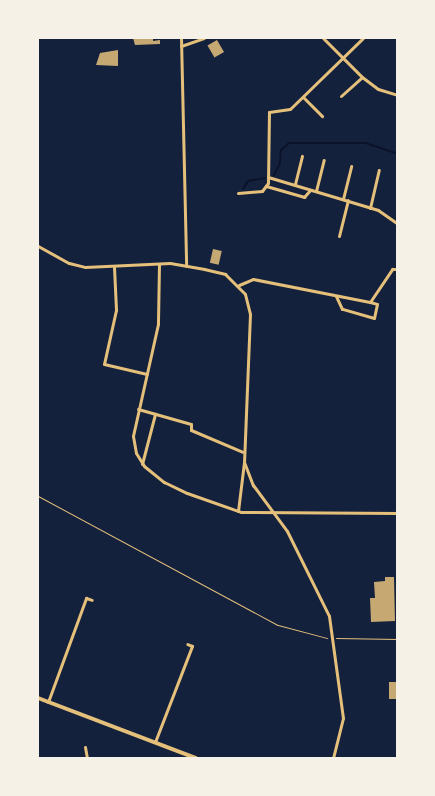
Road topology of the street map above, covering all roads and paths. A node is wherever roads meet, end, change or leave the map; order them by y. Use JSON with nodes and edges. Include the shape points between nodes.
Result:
{"nodes":[{"id":1,"x":180,"y":38,"type":"edge"},
{"id":2,"x":204,"y":38,"type":"edge"},
{"id":3,"x":323,"y":38,"type":"edge"},
{"id":4,"x":363,"y":38,"type":"edge"},
{"id":5,"x":181,"y":46,"type":"junction"},
{"id":6,"x":342,"y":59,"type":"junction"},
{"id":7,"x":362,"y":77,"type":"junction"},
{"id":8,"x":398,"y":95,"type":"edge"},
{"id":9,"x":303,"y":96,"type":"junction"},
{"id":10,"x":341,"y":96,"type":"dead end"},
{"id":11,"x":322,"y":116,"type":"dead end"},
{"id":12,"x":302,"y":156,"type":"dead end"},
{"id":13,"x":324,"y":160,"type":"dead end"},
{"id":14,"x":351,"y":166,"type":"dead end"},
{"id":15,"x":379,"y":170,"type":"dead end"},
{"id":16,"x":268,"y":177,"type":"junction"},
{"id":17,"x":295,"y":184,"type":"junction"},
{"id":18,"x":266,"y":186,"type":"junction"},
{"id":19,"x":311,"y":190,"type":"junction"},
{"id":20,"x":316,"y":191,"type":"junction"},
{"id":21,"x":238,"y":193,"type":"dead end"},
{"id":22,"x":343,"y":199,"type":"junction"},
{"id":23,"x":348,"y":200,"type":"junction"},
{"id":24,"x":370,"y":208,"type":"junction"},
{"id":25,"x":398,"y":224,"type":"edge"},
{"id":26,"x":339,"y":236,"type":"dead end"},
{"id":27,"x":38,"y":246,"type":"edge"},
{"id":28,"x":159,"y":264,"type":"junction"},
{"id":29,"x":186,"y":266,"type":"junction"},
{"id":30,"x":114,"y":267,"type":"junction"},
{"id":31,"x":398,"y":269,"type":"edge"},
{"id":32,"x":238,"y":285,"type":"junction"},
{"id":33,"x":336,"y":296,"type":"junction"},
{"id":34,"x":370,"y":302,"type":"junction"},
{"id":35,"x":147,"y":374,"type":"junction"},
{"id":36,"x":138,"y":409,"type":"junction"},
{"id":37,"x":155,"y":414,"type":"junction"},
{"id":38,"x":243,"y":452,"type":"junction"},
{"id":39,"x":244,"y":462,"type":"junction"},
{"id":40,"x":142,"y":464,"type":"junction"},
{"id":41,"x":38,"y":496,"type":"edge"},
{"id":42,"x":238,"y":511,"type":"junction"},
{"id":43,"x":274,"y":513,"type":"junction"},
{"id":44,"x":398,"y":513,"type":"edge"},
{"id":45,"x":92,"y":600,"type":"dead end"},
{"id":46,"x":335,"y":638,"type":"junction"},
{"id":47,"x":398,"y":639,"type":"edge"},
{"id":48,"x":187,"y":644,"type":"dead end"},
{"id":49,"x":38,"y":698,"type":"edge"},
{"id":50,"x":48,"y":702,"type":"junction"},
{"id":51,"x":155,"y":742,"type":"junction"},
{"id":52,"x":85,"y":747,"type":"dead end"},
{"id":53,"x":87,"y":758,"type":"edge"},
{"id":54,"x":196,"y":758,"type":"edge"},
{"id":55,"x":333,"y":758,"type":"edge"}],
"edges":[{"from":1,"to":5,"type":"street"},
{"from":2,"to":5,"type":"street"},
{"from":3,"to":6,"type":"street"},
{"from":4,"to":6,"type":"street"},
{"from":5,"to":29,"type":"street"},
{"from":6,"to":7,"type":"street"},
{"from":6,"to":9,"type":"street"},
{"from":7,"to":8,"type":"street","via":[[378,89]]},
{"from":7,"to":10,"type":"street"},
{"from":9,"to":11,"type":"street"},
{"from":9,"to":16,"type":"street","via":[[290,110],[269,112]]},
{"from":12,"to":17,"type":"street"},
{"from":13,"to":20,"type":"street"},
{"from":14,"to":22,"type":"street"},
{"from":15,"to":24,"type":"street"},
{"from":16,"to":17,"type":"street"},
{"from":16,"to":18,"type":"street"},
{"from":17,"to":19,"type":"street"},
{"from":18,"to":19,"type":"street","via":[[304,197]]},
{"from":18,"to":21,"type":"street","via":[[262,191]]},
{"from":19,"to":20,"type":"street"},
{"from":20,"to":22,"type":"street"},
{"from":22,"to":23,"type":"street"},
{"from":23,"to":24,"type":"street"},
{"from":23,"to":26,"type":"street"},
{"from":24,"to":25,"type":"street"},
{"from":27,"to":30,"type":"street","via":[[72,264]]},
{"from":28,"to":29,"type":"street"},
{"from":28,"to":30,"type":"street"},
{"from":28,"to":35,"type":"street","via":[[158,324]]},
{"from":29,"to":32,"type":"street","via":[[224,274]]},
{"from":30,"to":35,"type":"street","via":[[116,310],[104,364]]},
{"from":31,"to":34,"type":"street","via":[[392,269]]},
{"from":32,"to":33,"type":"street","via":[[254,279]]},
{"from":32,"to":38,"type":"street","via":[[249,304],[250,314]]},
{"from":33,"to":34,"type":"street"},
{"from":33,"to":34,"type":"street","via":[[342,309],[374,318],[377,304]]},
{"from":35,"to":36,"type":"street"},
{"from":36,"to":37,"type":"street"},
{"from":36,"to":40,"type":"street","via":[[134,443]]},
{"from":37,"to":38,"type":"street","via":[[191,424],[191,430]]},
{"from":37,"to":40,"type":"street"},
{"from":38,"to":39,"type":"street"},
{"from":39,"to":42,"type":"street"},
{"from":39,"to":43,"type":"street","via":[[253,485]]},
{"from":40,"to":42,"type":"street","via":[[174,487],[220,507]]},
{"from":41,"to":46,"type":"path","via":[[278,625]]},
{"from":42,"to":43,"type":"street"},
{"from":43,"to":44,"type":"street"},
{"from":43,"to":46,"type":"street","via":[[287,531],[323,601]]},
{"from":45,"to":50,"type":"street","via":[[86,598]]},
{"from":46,"to":47,"type":"path"},
{"from":46,"to":55,"type":"street","via":[[343,718]]},
{"from":48,"to":51,"type":"street","via":[[192,646]]},
{"from":49,"to":50,"type":"street"},
{"from":50,"to":51,"type":"street"},
{"from":51,"to":54,"type":"street"},
{"from":52,"to":53,"type":"street"}]}
